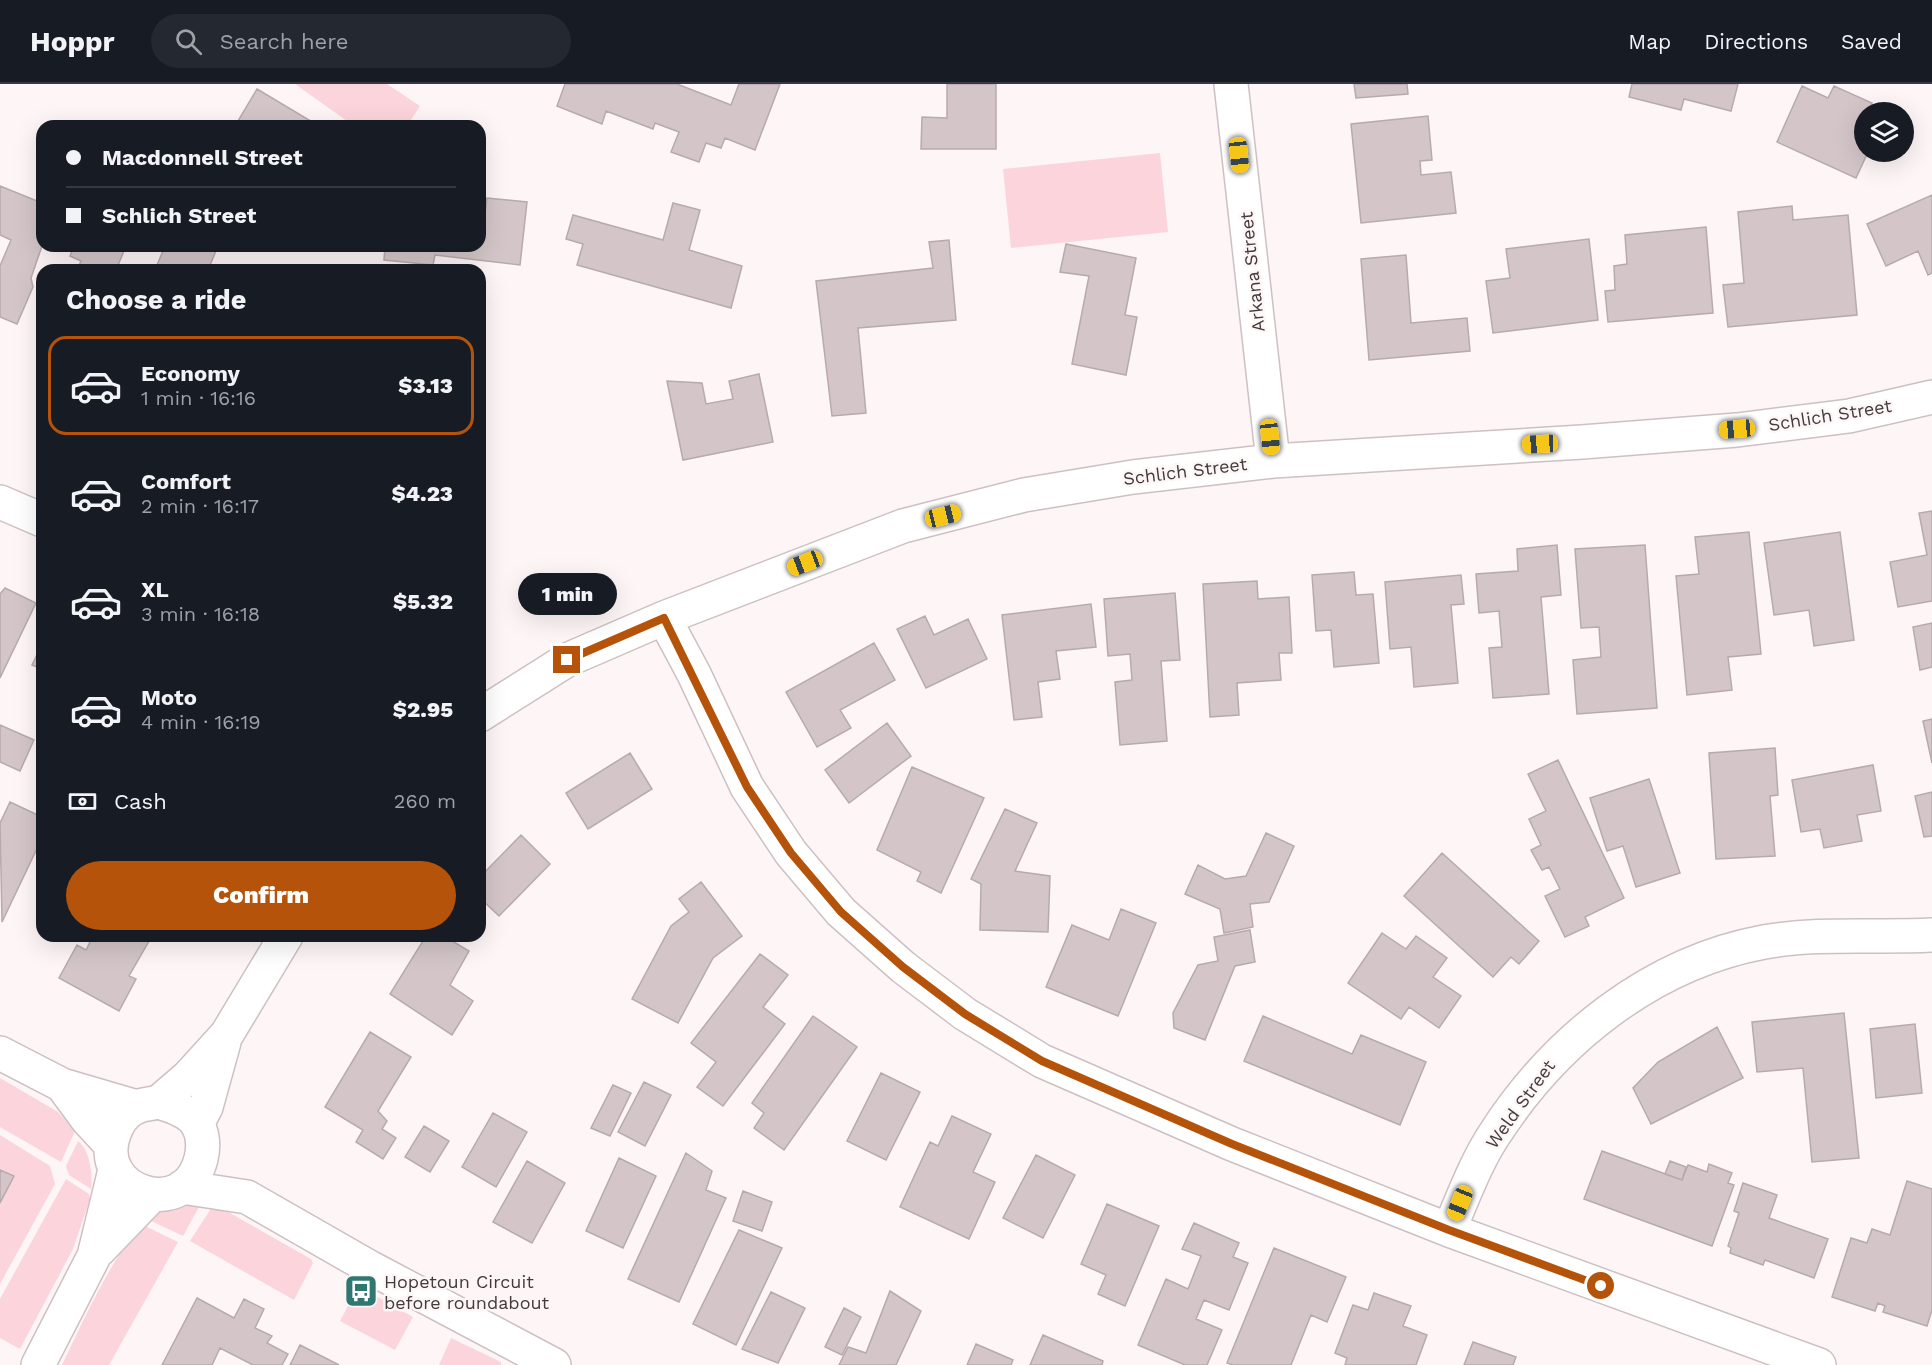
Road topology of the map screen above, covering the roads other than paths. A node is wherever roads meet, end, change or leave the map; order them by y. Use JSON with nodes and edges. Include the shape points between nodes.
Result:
{"nodes":[{"id":1,"x":1231,"y":84,"type":"edge"},
{"id":2,"x":1932,"y":397,"type":"edge"},
{"id":3,"x":1273,"y":461,"type":"junction"},
{"id":4,"x":0,"y":502,"type":"edge"},
{"id":5,"x":36,"y":517,"type":"edge"},
{"id":6,"x":664,"y":618,"type":"junction"},
{"id":7,"x":486,"y":710,"type":"edge"},
{"id":8,"x":1932,"y":935,"type":"edge"},
{"id":9,"x":282,"y":942,"type":"edge"},
{"id":10,"x":226,"y":1034,"type":"junction"},
{"id":11,"x":0,"y":1053,"type":"edge"},
{"id":12,"x":62,"y":1085,"type":"junction"},
{"id":13,"x":148,"y":1105,"type":"junction"},
{"id":14,"x":200,"y":1134,"type":"junction"},
{"id":15,"x":113,"y":1157,"type":"junction"},
{"id":16,"x":167,"y":1191,"type":"junction"},
{"id":17,"x":247,"y":1197,"type":"junction"},
{"id":18,"x":1449,"y":1230,"type":"junction"},
{"id":19,"x":94,"y":1256,"type":"junction"},
{"id":20,"x":38,"y":1365,"type":"edge"},
{"id":21,"x":554,"y":1365,"type":"edge"},
{"id":22,"x":1819,"y":1365,"type":"edge"}],
"edges":[{"from":1,"to":3,"type":"street","name":"Arkana Street"},
{"from":2,"to":3,"type":"street","name":"Schlich Street","via":[[1849,416],[1737,429]]},
{"from":3,"to":6,"type":"street","name":"Schlich Street","via":[[1133,477],[1024,495],[903,526]]},
{"from":4,"to":5,"type":"street"},
{"from":6,"to":7,"type":"street","name":"Schlich Street","via":[[567,660]]},
{"from":6,"to":18,"type":"street","via":[[747,787],[791,853],[841,912],[903,967],[965,1014],[1042,1061],[1232,1144]]},
{"from":8,"to":18,"type":"street","name":"Weld Street","via":[[1845,935],[1764,942],[1698,962],[1623,999],[1553,1058],[1494,1136]]},
{"from":9,"to":10,"type":"street"},
{"from":10,"to":13,"type":"street","via":[[188,1077]]},
{"from":10,"to":14,"type":"street"},
{"from":11,"to":12,"type":"street"},
{"from":12,"to":13,"type":"street"},
{"from":12,"to":15,"type":"street"},
{"from":13,"to":14,"type":"street","via":[[177,1107]]},
{"from":13,"to":15,"type":"street","via":[[121,1120]]},
{"from":14,"to":16,"type":"street","via":[[199,1168]]},
{"from":14,"to":17,"type":"street"},
{"from":15,"to":16,"type":"street","via":[[132,1188]]},
{"from":15,"to":19,"type":"street"},
{"from":16,"to":17,"type":"street"},
{"from":16,"to":19,"type":"street"},
{"from":17,"to":21,"type":"street"},
{"from":18,"to":22,"type":"street"},
{"from":19,"to":20,"type":"street"}]}
